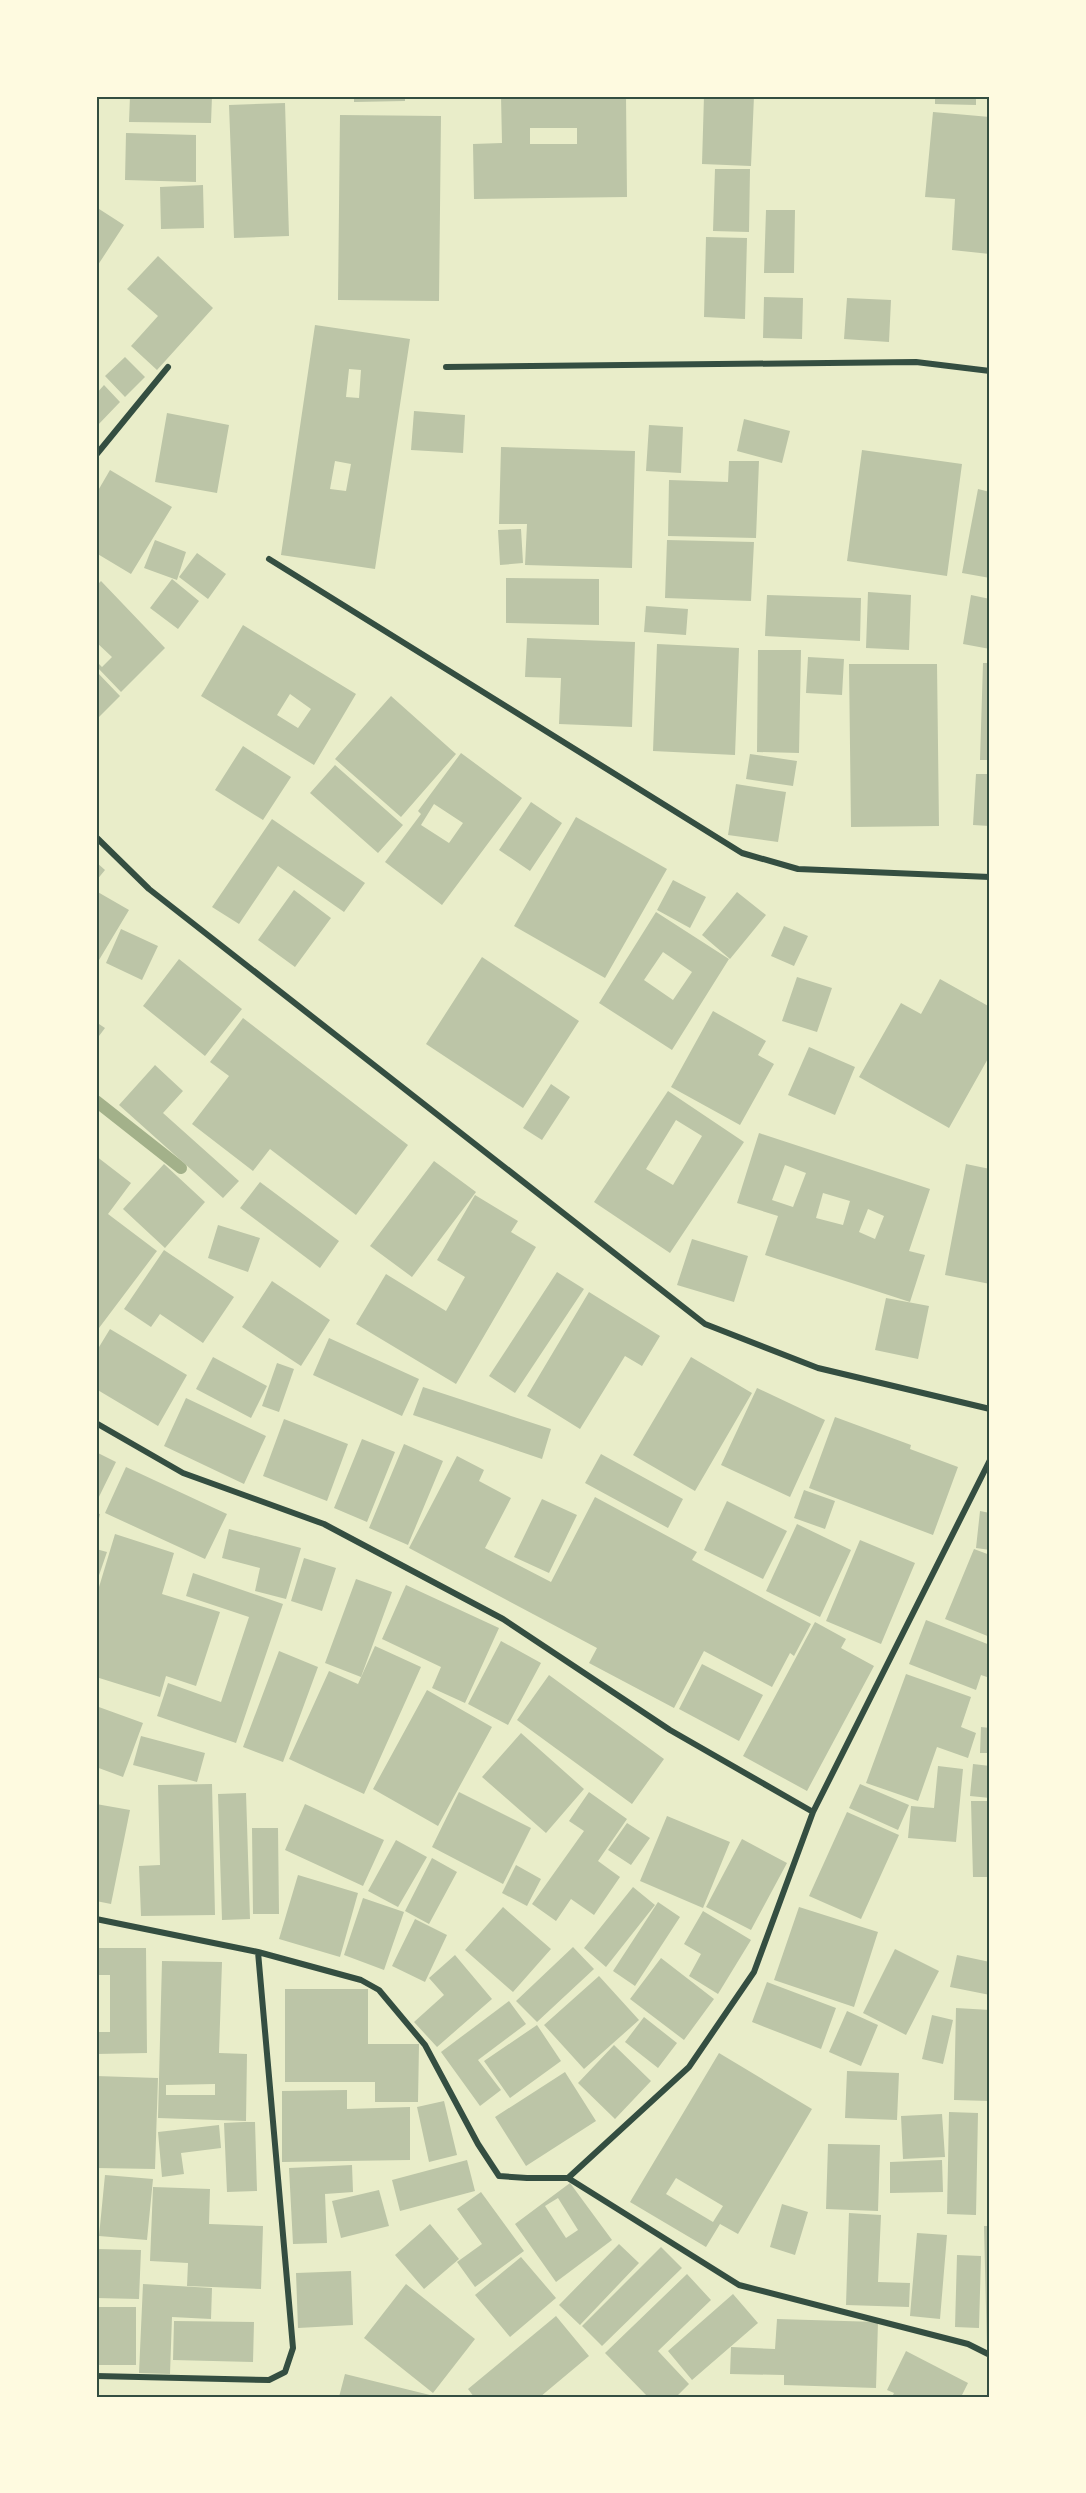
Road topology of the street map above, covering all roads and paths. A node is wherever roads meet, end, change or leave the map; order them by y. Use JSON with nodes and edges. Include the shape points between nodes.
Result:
{"nodes":[{"id":1,"x":168,"y":367,"type":"dead end"},
{"id":2,"x":446,"y":367,"type":"dead end"},
{"id":3,"x":990,"y":370,"type":"edge"},
{"id":4,"x":96,"y":454,"type":"edge"},
{"id":5,"x":269,"y":559,"type":"dead end"},
{"id":6,"x":96,"y":837,"type":"edge"},
{"id":7,"x":990,"y":877,"type":"edge"},
{"id":8,"x":990,"y":1409,"type":"edge"},
{"id":9,"x":96,"y":1423,"type":"edge"},
{"id":10,"x":990,"y":1460,"type":"edge"},
{"id":11,"x":813,"y":1812,"type":"junction"},
{"id":12,"x":96,"y":1919,"type":"edge"},
{"id":13,"x":258,"y":1952,"type":"junction"},
{"id":14,"x":568,"y":2178,"type":"junction"},
{"id":15,"x":990,"y":2355,"type":"edge"},
{"id":16,"x":96,"y":2376,"type":"edge"}],
"edges":[{"from":1,"to":4,"type":"street"},
{"from":2,"to":3,"type":"street","via":[[916,362]]},
{"from":5,"to":7,"type":"street","via":[[742,853],[798,868]]},
{"from":6,"to":8,"type":"street","via":[[149,890],[705,1324],[818,1368]]},
{"from":9,"to":11,"type":"street","via":[[183,1473],[324,1524],[493,1614],[670,1730]]},
{"from":10,"to":11,"type":"street"},
{"from":11,"to":14,"type":"street","via":[[754,1972],[689,2067]]},
{"from":12,"to":13,"type":"street"},
{"from":13,"to":14,"type":"street","via":[[361,1980],[379,1990],[425,2045],[499,2176]]},
{"from":13,"to":16,"type":"street","via":[[293,2348],[285,2372],[269,2380]]},
{"from":14,"to":15,"type":"street","via":[[740,2285],[968,2344]]}]}
